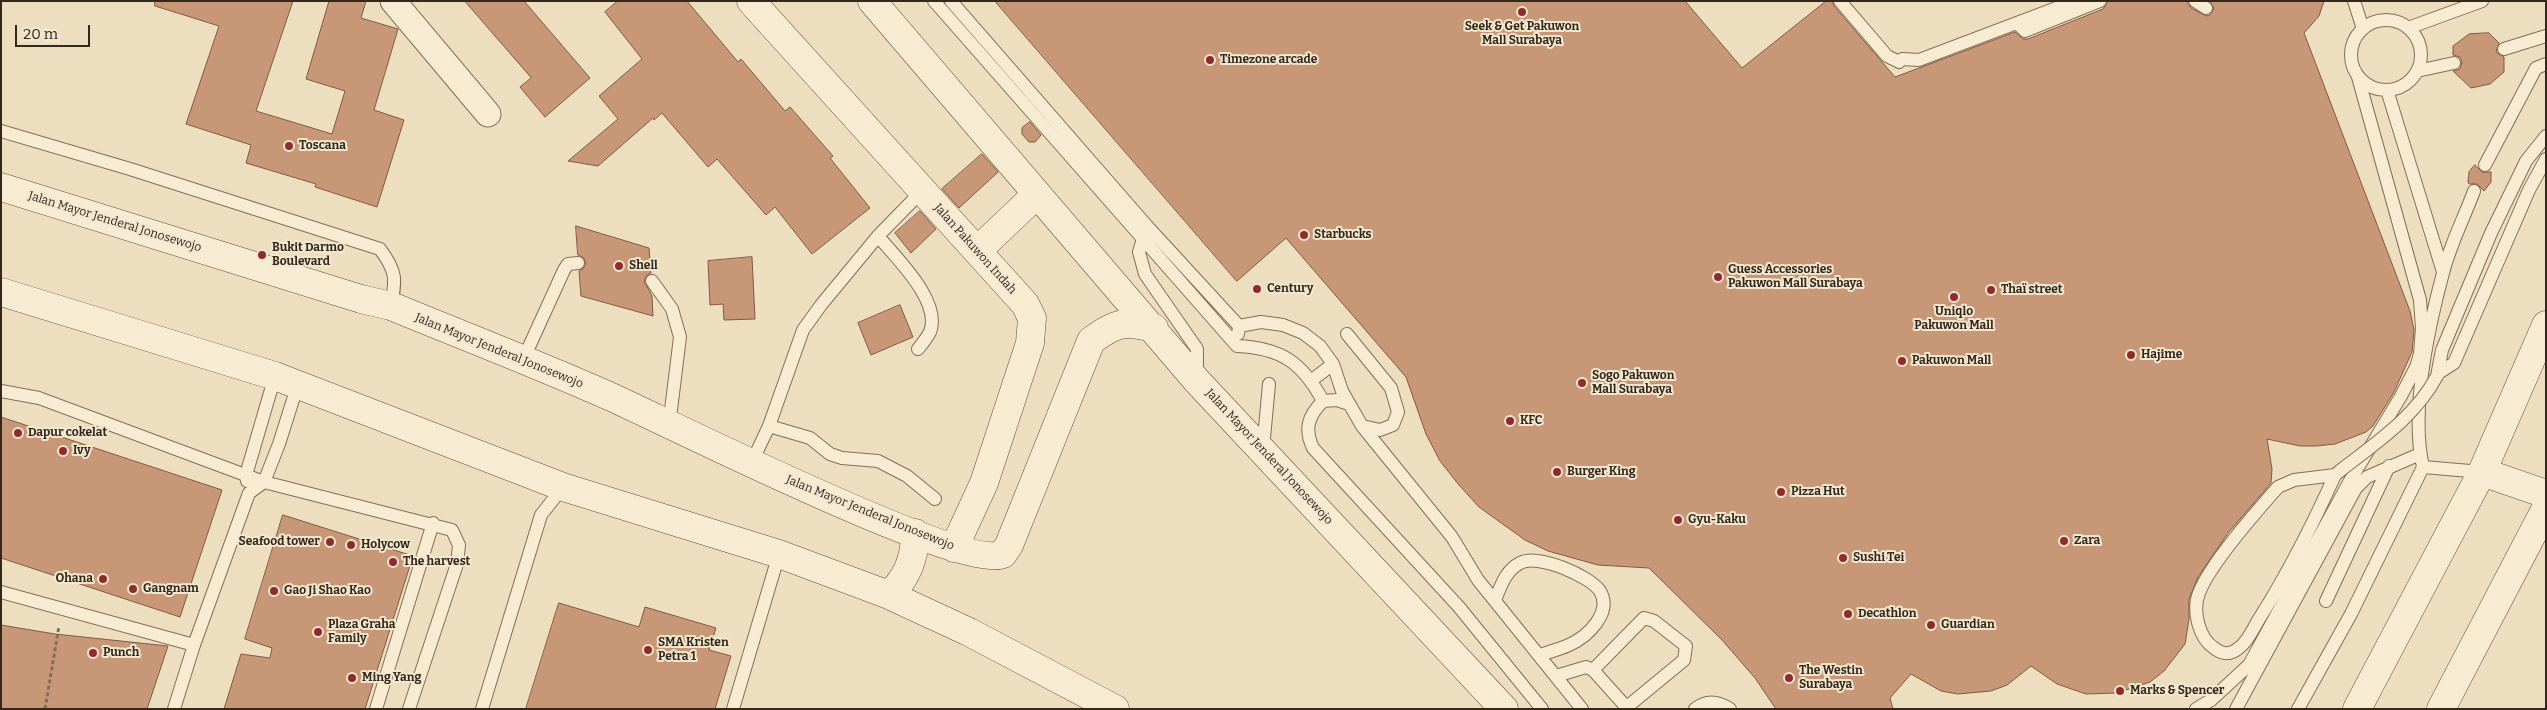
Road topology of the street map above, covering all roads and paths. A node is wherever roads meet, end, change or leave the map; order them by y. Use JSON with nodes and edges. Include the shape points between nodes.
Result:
{"nodes":[{"id":1,"x":393,"y":1,"type":"edge"},
{"id":2,"x":751,"y":1,"type":"edge"},
{"id":3,"x":872,"y":1,"type":"edge"},
{"id":4,"x":934,"y":1,"type":"edge"},
{"id":5,"x":951,"y":1,"type":"edge"},
{"id":6,"x":1842,"y":1,"type":"edge"},
{"id":7,"x":2075,"y":1,"type":"edge"},
{"id":8,"x":2100,"y":1,"type":"edge"},
{"id":9,"x":2195,"y":1,"type":"edge"},
{"id":10,"x":2354,"y":1,"type":"edge"},
{"id":11,"x":2482,"y":1,"type":"edge"},
{"id":12,"x":2206,"y":8,"type":"dead end"},
{"id":13,"x":2017,"y":23,"type":"junction"},
{"id":14,"x":2408,"y":28,"type":"junction"},
{"id":15,"x":2363,"y":29,"type":"junction"},
{"id":16,"x":2546,"y":36,"type":"edge"},
{"id":17,"x":2504,"y":49,"type":"dead end"},
{"id":18,"x":2454,"y":63,"type":"dead end"},
{"id":19,"x":2546,"y":64,"type":"edge"},
{"id":20,"x":2417,"y":71,"type":"junction"},
{"id":21,"x":2358,"y":77,"type":"junction"},
{"id":22,"x":2387,"y":90,"type":"junction"},
{"id":23,"x":488,"y":114,"type":"dead end"},
{"id":24,"x":1,"y":131,"type":"edge"},
{"id":25,"x":2546,"y":136,"type":"edge"},
{"id":26,"x":2546,"y":159,"type":"edge"},
{"id":27,"x":2485,"y":165,"type":"dead end"},
{"id":28,"x":1,"y":187,"type":"edge"},
{"id":29,"x":922,"y":191,"type":"junction"},
{"id":30,"x":2474,"y":191,"type":"dead end"},
{"id":31,"x":1037,"y":194,"type":"junction"},
{"id":32,"x":878,"y":236,"type":"junction"},
{"id":33,"x":1142,"y":242,"type":"junction"},
{"id":34,"x":977,"y":251,"type":"junction"},
{"id":35,"x":578,"y":263,"type":"dead end"},
{"id":36,"x":2443,"y":272,"type":"junction"},
{"id":37,"x":652,"y":282,"type":"dead end"},
{"id":38,"x":1,"y":292,"type":"edge"},
{"id":39,"x":391,"y":306,"type":"junction"},
{"id":40,"x":2546,"y":325,"type":"edge"},
{"id":41,"x":1239,"y":326,"type":"junction"},
{"id":42,"x":1154,"y":328,"type":"junction"},
{"id":43,"x":1347,"y":334,"type":"dead end"},
{"id":44,"x":1237,"y":346,"type":"junction"},
{"id":45,"x":918,"y":349,"type":"dead end"},
{"id":46,"x":522,"y":360,"type":"junction"},
{"id":47,"x":1333,"y":364,"type":"junction"},
{"id":48,"x":2439,"y":374,"type":"junction"},
{"id":49,"x":286,"y":380,"type":"junction"},
{"id":50,"x":1312,"y":380,"type":"junction"},
{"id":51,"x":1198,"y":381,"type":"junction"},
{"id":52,"x":1269,"y":384,"type":"dead end"},
{"id":53,"x":1,"y":391,"type":"edge"},
{"id":54,"x":1323,"y":401,"type":"junction"},
{"id":55,"x":1349,"y":404,"type":"junction"},
{"id":56,"x":669,"y":426,"type":"junction"},
{"id":57,"x":769,"y":426,"type":"junction"},
{"id":58,"x":1362,"y":426,"type":"junction"},
{"id":59,"x":1263,"y":450,"type":"junction"},
{"id":60,"x":2420,"y":454,"type":"junction"},
{"id":61,"x":751,"y":464,"type":"junction"},
{"id":62,"x":2389,"y":466,"type":"junction"},
{"id":63,"x":2423,"y":467,"type":"junction"},
{"id":64,"x":2482,"y":472,"type":"junction"},
{"id":65,"x":2338,"y":473,"type":"junction"},
{"id":66,"x":246,"y":475,"type":"junction"},
{"id":67,"x":264,"y":482,"type":"junction"},
{"id":68,"x":563,"y":487,"type":"junction"},
{"id":69,"x":249,"y":494,"type":"junction"},
{"id":70,"x":2546,"y":494,"type":"edge"},
{"id":71,"x":934,"y":499,"type":"dead end"},
{"id":72,"x":2546,"y":508,"type":"edge"},
{"id":73,"x":433,"y":523,"type":"junction"},
{"id":74,"x":915,"y":533,"type":"junction"},
{"id":75,"x":954,"y":548,"type":"junction"},
{"id":76,"x":779,"y":554,"type":"junction"},
{"id":77,"x":1,"y":592,"type":"edge"},
{"id":78,"x":889,"y":596,"type":"junction"},
{"id":79,"x":1494,"y":600,"type":"junction"},
{"id":80,"x":2326,"y":601,"type":"dead end"},
{"id":81,"x":62,"y":610,"type":"junction"},
{"id":82,"x":194,"y":645,"type":"junction"},
{"id":83,"x":1540,"y":655,"type":"junction"},
{"id":84,"x":1593,"y":670,"type":"junction"},
{"id":85,"x":1556,"y":676,"type":"junction"},
{"id":86,"x":1628,"y":708,"type":"edge"},
{"id":87,"x":45,"y":709,"type":"edge"},
{"id":88,"x":174,"y":709,"type":"edge"},
{"id":89,"x":376,"y":709,"type":"edge"},
{"id":90,"x":409,"y":709,"type":"edge"},
{"id":91,"x":482,"y":709,"type":"edge"},
{"id":92,"x":733,"y":709,"type":"edge"},
{"id":93,"x":1115,"y":709,"type":"edge"},
{"id":94,"x":1504,"y":709,"type":"edge"},
{"id":95,"x":1542,"y":709,"type":"edge"},
{"id":96,"x":1582,"y":709,"type":"edge"},
{"id":97,"x":1695,"y":709,"type":"edge"},
{"id":98,"x":1730,"y":709,"type":"edge"},
{"id":99,"x":2196,"y":709,"type":"edge"},
{"id":100,"x":2236,"y":709,"type":"edge"},
{"id":101,"x":2298,"y":709,"type":"edge"},
{"id":102,"x":2358,"y":709,"type":"edge"},
{"id":103,"x":2440,"y":709,"type":"edge"}],
"edges":[{"from":1,"to":23,"type":"street"},
{"from":2,"to":29,"type":"main road","name":"Jalan Pakuwon Indah"},
{"from":3,"to":31,"type":"main road"},
{"from":4,"to":33,"type":"lane"},
{"from":5,"to":41,"type":"lane","via":[[1147,226]]},
{"from":6,"to":13,"type":"lane","via":[[1889,53],[1902,60],[1920,60]]},
{"from":7,"to":13,"type":"lane"},
{"from":8,"to":13,"type":"lane","via":[[2025,31]]},
{"from":9,"to":12,"type":"lane"},
{"from":10,"to":15,"type":"lane"},
{"from":11,"to":14,"type":"lane"},
{"from":14,"to":15,"type":"lane","via":[[2385,20]]},
{"from":14,"to":20,"type":"lane","via":[[2420,48],[2421,60]]},
{"from":15,"to":21,"type":"lane","via":[[2352,47],[2351,57]]},
{"from":16,"to":17,"type":"lane"},
{"from":18,"to":20,"type":"lane"},
{"from":19,"to":27,"type":"lane","via":[[2536,68]]},
{"from":20,"to":22,"type":"lane","via":[[2399,88]]},
{"from":21,"to":22,"type":"lane","via":[[2372,87]]},
{"from":21,"to":99,"type":"lane","via":[[2420,300],[2420,354],[2401,396],[2249,665],[2211,700]]},
{"from":22,"to":36,"type":"lane"},
{"from":24,"to":39,"type":"lane","via":[[380,249],[393,266],[396,279]]},
{"from":25,"to":48,"type":"lane","via":[[2526,161],[2491,233],[2442,350]]},
{"from":26,"to":48,"type":"lane","via":[[2529,190],[2454,363]]},
{"from":28,"to":39,"type":"main road","name":"Jalan Mayor Jenderal Jonosewojo"},
{"from":29,"to":32,"type":"lane"},
{"from":29,"to":34,"type":"main road","name":"Jalan Pakuwon Indah"},
{"from":30,"to":36,"type":"lane"},
{"from":31,"to":34,"type":"main road"},
{"from":31,"to":42,"type":"main road"},
{"from":32,"to":45,"type":"lane","via":[[926,294],[931,314],[930,332]]},
{"from":32,"to":57,"type":"lane","via":[[803,330]]},
{"from":33,"to":44,"type":"lane"},
{"from":33,"to":51,"type":"lane","via":[[1139,252],[1145,274],[1197,349]]},
{"from":34,"to":75,"type":"main road","name":"Jalan Pakuwon Indah","via":[[1025,304],[1032,318],[1030,343],[984,483]]},
{"from":35,"to":46,"type":"lane","via":[[568,264],[564,270]]},
{"from":36,"to":60,"type":"lane","via":[[2420,395]]},
{"from":37,"to":56,"type":"lane","via":[[672,309],[680,337]]},
{"from":38,"to":49,"type":"main road"},
{"from":39,"to":46,"type":"main road","name":"Jalan Mayor Jenderal Jonosewojo"},
{"from":40,"to":64,"type":"main road"},
{"from":41,"to":44,"type":"lane"},
{"from":41,"to":47,"type":"lane","via":[[1268,323],[1303,333],[1320,346]]},
{"from":42,"to":51,"type":"main road","name":"Jalan Mayor Jenderal Jonosewojo"},
{"from":42,"to":75,"type":"main road","name":"Jalan Mayor Jenderal Jonosewojo","via":[[1128,322],[1109,327],[1091,341],[1009,545],[1002,554],[989,557]]},
{"from":43,"to":58,"type":"lane","via":[[1391,388],[1398,412],[1393,425],[1380,430]]},
{"from":44,"to":50,"type":"lane","via":[[1279,353]]},
{"from":46,"to":56,"type":"main road","name":"Jalan Mayor Jenderal Jonosewojo","via":[[609,396]]},
{"from":47,"to":50,"type":"lane"},
{"from":47,"to":55,"type":"lane"},
{"from":48,"to":65,"type":"lane","bridge":true,"via":[[2426,396],[2403,422]]},
{"from":49,"to":66,"type":"lane"},
{"from":49,"to":67,"type":"lane","via":[[279,444]]},
{"from":49,"to":68,"type":"main road"},
{"from":50,"to":54,"type":"lane"},
{"from":51,"to":59,"type":"main road","name":"Jalan Mayor Jenderal Jonosewojo"},
{"from":52,"to":59,"type":"lane"},
{"from":53,"to":66,"type":"lane","via":[[39,398]]},
{"from":54,"to":55,"type":"lane","via":[[1337,400]]},
{"from":54,"to":95,"type":"lane","via":[[1308,420],[1307,436],[1313,448],[1459,607]]},
{"from":55,"to":58,"type":"lane"},
{"from":56,"to":61,"type":"main road","name":"Jalan Mayor Jenderal Jonosewojo"},
{"from":57,"to":61,"type":"lane"},
{"from":57,"to":71,"type":"lane","via":[[810,438],[830,454],[842,458],[878,461],[907,476]]},
{"from":58,"to":79,"type":"lane","via":[[1452,536]]},
{"from":59,"to":94,"type":"main road","name":"Jalan Mayor Jenderal Jonosewojo"},
{"from":60,"to":62,"type":"lane"},
{"from":60,"to":63,"type":"lane"},
{"from":61,"to":74,"type":"main road","name":"Jalan Mayor Jenderal Jonosewojo"},
{"from":62,"to":80,"type":"lane"},
{"from":62,"to":100,"type":"lane","via":[[2367,477],[2356,488]]},
{"from":63,"to":64,"type":"lane"},
{"from":63,"to":101,"type":"lane","via":[[2351,614]]},
{"from":64,"to":70,"type":"main road"},
{"from":64,"to":102,"type":"main road"},
{"from":65,"to":65,"type":"lane","via":[[2310,530],[2242,646],[2231,653],[2221,654],[2206,643],[2196,609],[2198,594],[2211,572],[2278,487],[2294,480]]},
{"from":66,"to":67,"type":"lane"},
{"from":66,"to":69,"type":"lane"},
{"from":67,"to":69,"type":"lane"},
{"from":67,"to":73,"type":"lane"},
{"from":68,"to":76,"type":"main road"},
{"from":68,"to":91,"type":"lane","via":[[541,515]]},
{"from":69,"to":82,"type":"lane"},
{"from":72,"to":103,"type":"main road"},
{"from":73,"to":89,"type":"lane"},
{"from":73,"to":90,"type":"lane","via":[[452,530],[459,545],[457,564]]},
{"from":74,"to":75,"type":"main road","name":"Jalan Mayor Jenderal Jonosewojo"},
{"from":74,"to":78,"type":"main road","via":[[912,561],[899,586]]},
{"from":76,"to":78,"type":"main road"},
{"from":76,"to":92,"type":"lane"},
{"from":77,"to":81,"type":"lane"},
{"from":78,"to":93,"type":"main road","via":[[969,632]]},
{"from":79,"to":83,"type":"lane"},
{"from":79,"to":83,"type":"lane","via":[[1507,572],[1521,562],[1533,560],[1570,570],[1599,590],[1604,603],[1597,623],[1570,645]]},
{"from":81,"to":82,"type":"lane"},
{"from":81,"to":87,"type":"path"},
{"from":82,"to":88,"type":"lane"},
{"from":83,"to":85,"type":"lane"},
{"from":84,"to":85,"type":"lane","via":[[1586,667]]},
{"from":84,"to":86,"type":"lane"},
{"from":84,"to":86,"type":"lane","via":[[1644,618],[1654,621],[1686,646],[1684,660]]},
{"from":85,"to":96,"type":"lane"},
{"from":97,"to":98,"type":"lane","via":[[1702,703],[1713,702]]}]}
